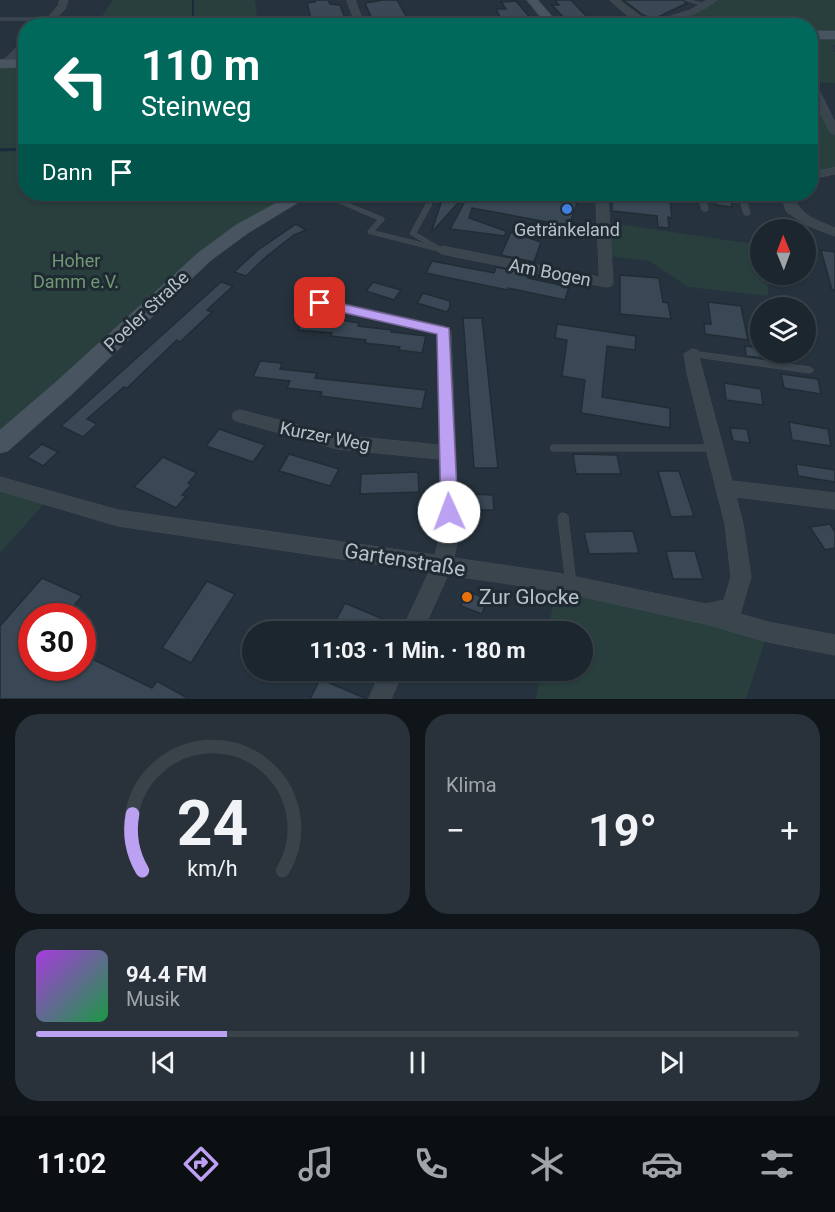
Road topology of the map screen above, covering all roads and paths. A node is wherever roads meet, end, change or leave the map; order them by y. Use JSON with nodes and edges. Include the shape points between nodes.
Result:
{"nodes":[{"id":1,"x":64,"y":0,"type":"edge"},
{"id":2,"x":351,"y":0,"type":"edge"},
{"id":3,"x":532,"y":0,"type":"edge"},
{"id":4,"x":614,"y":0,"type":"edge"},
{"id":5,"x":687,"y":0,"type":"edge"},
{"id":6,"x":709,"y":2,"type":"edge"},
{"id":7,"x":51,"y":18,"type":"edge"},
{"id":8,"x":358,"y":18,"type":"edge"},
{"id":9,"x":548,"y":18,"type":"edge"},
{"id":10,"x":638,"y":18,"type":"edge"},
{"id":11,"x":677,"y":18,"type":"edge"},
{"id":12,"x":0,"y":20,"type":"edge"},
{"id":13,"x":18,"y":21,"type":"edge"},
{"id":14,"x":818,"y":35,"type":"edge"},
{"id":15,"x":835,"y":35,"type":"edge"},
{"id":16,"x":18,"y":51,"type":"edge"},
{"id":17,"x":18,"y":63,"type":"edge"},
{"id":18,"x":3,"y":64,"type":"edge"},
{"id":19,"x":818,"y":98,"type":"edge"},
{"id":20,"x":835,"y":132,"type":"edge"},
{"id":21,"x":835,"y":171,"type":"edge"},
{"id":22,"x":818,"y":174,"type":"edge"},
{"id":23,"x":291,"y":201,"type":"edge"},
{"id":24,"x":339,"y":201,"type":"edge"},
{"id":25,"x":603,"y":201,"type":"edge"},
{"id":26,"x":703,"y":201,"type":"edge"},
{"id":27,"x":744,"y":201,"type":"edge"},
{"id":28,"x":789,"y":201,"type":"edge"},
{"id":29,"x":429,"y":204,"type":"dead end"},
{"id":30,"x":705,"y":210,"type":"dead end"},
{"id":31,"x":747,"y":214,"type":"dead end"},
{"id":32,"x":833,"y":228,"type":"edge"},
{"id":33,"x":442,"y":250,"type":"junction"},
{"id":34,"x":320,"y":303,"type":"dead end"},
{"id":35,"x":692,"y":354,"type":"joint"},
{"id":36,"x":810,"y":370,"type":"dead end"},
{"id":37,"x":240,"y":416,"type":"dead end"},
{"id":38,"x":0,"y":444,"type":"edge"},
{"id":39,"x":554,"y":448,"type":"dead end"},
{"id":40,"x":715,"y":448,"type":"junction"},
{"id":41,"x":447,"y":453,"type":"junction"},
{"id":42,"x":0,"y":484,"type":"edge"},
{"id":43,"x":726,"y":488,"type":"junction"},
{"id":44,"x":835,"y":501,"type":"edge"},
{"id":45,"x":563,"y":517,"type":"dead end"},
{"id":46,"x":442,"y":566,"type":"junction"},
{"id":47,"x":571,"y":585,"type":"junction"},
{"id":48,"x":706,"y":614,"type":"junction"},
{"id":49,"x":416,"y":621,"type":"edge"},
{"id":50,"x":835,"y":645,"type":"edge"},
{"id":51,"x":388,"y":681,"type":"edge"},
{"id":52,"x":380,"y":699,"type":"edge"}],
"edges":[{"from":1,"to":7,"type":"street"},
{"from":2,"to":8,"type":"street"},
{"from":3,"to":9,"type":"main road"},
{"from":4,"to":10,"type":"street"},
{"from":5,"to":6,"type":"lane"},
{"from":6,"to":11,"type":"street"},
{"from":12,"to":13,"type":"lane"},
{"from":14,"to":15,"type":"main road"},
{"from":16,"to":18,"type":"street"},
{"from":17,"to":18,"type":"main road"},
{"from":19,"to":20,"type":"street"},
{"from":21,"to":22,"type":"street"},
{"from":23,"to":38,"type":"main road","name":"Poeler Straße","via":[[204,257]]},
{"from":24,"to":33,"type":"lane","via":[[382,219],[370,232]]},
{"from":25,"to":33,"type":"street","name":"Am Bogen","via":[[606,284]]},
{"from":26,"to":30,"type":"lane"},
{"from":27,"to":31,"type":"lane"},
{"from":28,"to":32,"type":"street","via":[[791,209],[810,222]]},
{"from":29,"to":33,"type":"lane","via":[[413,234]]},
{"from":34,"to":41,"type":"street","via":[[444,331]]},
{"from":35,"to":36,"type":"lane"},
{"from":35,"to":40,"type":"street"},
{"from":37,"to":41,"type":"street","name":"Kurzer Weg","via":[[337,442]]},
{"from":39,"to":40,"type":"lane"},
{"from":40,"to":43,"type":"street"},
{"from":41,"to":46,"type":"street","via":[[450,532]]},
{"from":42,"to":46,"type":"street","name":"Gartenstraße","via":[[118,518]]},
{"from":43,"to":44,"type":"street"},
{"from":43,"to":48,"type":"street","via":[[741,577],[732,608]]},
{"from":45,"to":47,"type":"lane"},
{"from":46,"to":47,"type":"street","name":"Gartenstraße"},
{"from":46,"to":49,"type":"street"},
{"from":47,"to":48,"type":"street","name":"Gartenstraße"},
{"from":48,"to":50,"type":"street","name":"Gartenstraße","via":[[768,632]]},
{"from":51,"to":52,"type":"street"}]}
